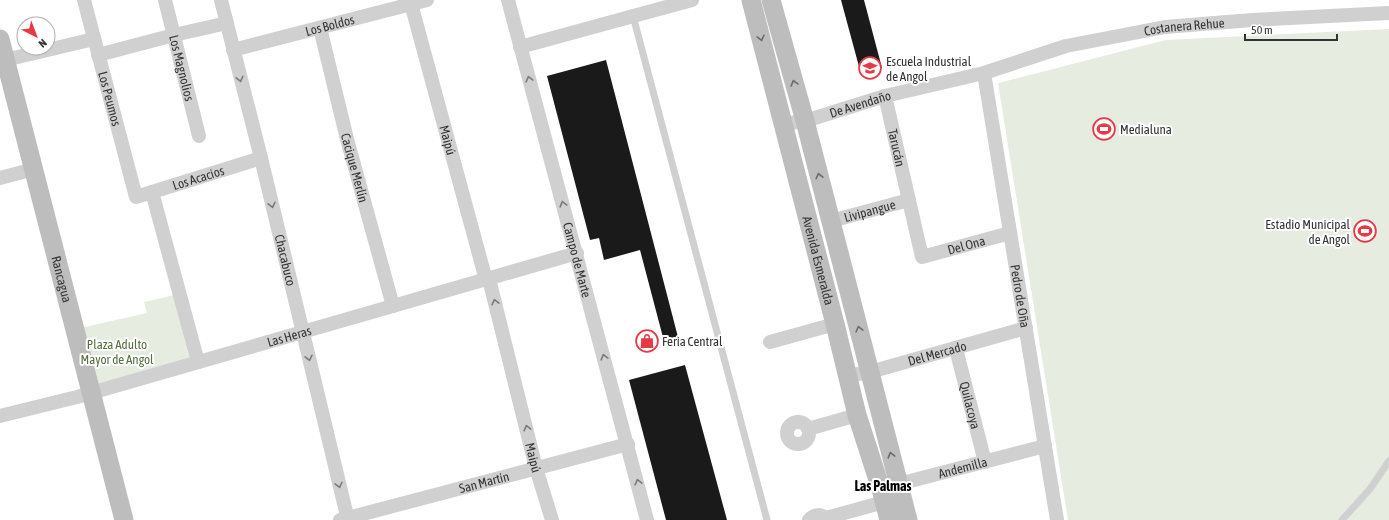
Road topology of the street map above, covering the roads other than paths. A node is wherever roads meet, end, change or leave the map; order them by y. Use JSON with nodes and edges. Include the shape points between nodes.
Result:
{"nodes":[{"id":1,"x":84,"y":0,"type":"edge"},
{"id":2,"x":165,"y":0,"type":"edge"},
{"id":3,"x":221,"y":0,"type":"edge"},
{"id":4,"x":427,"y":0,"type":"edge"},
{"id":5,"x":508,"y":0,"type":"edge"},
{"id":6,"x":692,"y":0,"type":"edge"},
{"id":7,"x":751,"y":0,"type":"edge"},
{"id":8,"x":771,"y":0,"type":"edge"},
{"id":9,"x":410,"y":2,"type":"edge"},
{"id":10,"x":1389,"y":13,"type":"edge"},
{"id":11,"x":633,"y":16,"type":"junction"},
{"id":12,"x":227,"y":23,"type":"junction"},
{"id":13,"x":320,"y":28,"type":"junction"},
{"id":14,"x":174,"y":35,"type":"junction"},
{"id":15,"x":0,"y":39,"type":"edge"},
{"id":16,"x":94,"y":39,"type":"junction"},
{"id":17,"x":520,"y":48,"type":"junction"},
{"id":18,"x":233,"y":50,"type":"junction"},
{"id":19,"x":98,"y":55,"type":"junction"},
{"id":20,"x":6,"y":60,"type":"junction"},
{"id":21,"x":984,"y":72,"type":"junction"},
{"id":22,"x":885,"y":96,"type":"junction"},
{"id":23,"x":805,"y":121,"type":"junction"},
{"id":24,"x":782,"y":124,"type":"junction"},
{"id":25,"x":199,"y":136,"type":"dead end"},
{"id":26,"x":261,"y":158,"type":"junction"},
{"id":27,"x":34,"y":169,"type":"junction"},
{"id":28,"x":0,"y":178,"type":"edge"},
{"id":29,"x":152,"y":192,"type":"junction"},
{"id":30,"x":136,"y":197,"type":"joint"},
{"id":31,"x":909,"y":200,"type":"junction"},
{"id":32,"x":806,"y":212,"type":"junction"},
{"id":33,"x":831,"y":222,"type":"junction"},
{"id":34,"x":1010,"y":233,"type":"junction"},
{"id":35,"x":814,"y":243,"type":"junction"},
{"id":36,"x":577,"y":253,"type":"junction"},
{"id":37,"x":922,"y":257,"type":"joint"},
{"id":38,"x":487,"y":279,"type":"junction"},
{"id":39,"x":392,"y":306,"type":"junction"},
{"id":40,"x":835,"y":324,"type":"junction"},
{"id":41,"x":1026,"y":328,"type":"junction"},
{"id":42,"x":303,"y":332,"type":"junction"},
{"id":43,"x":770,"y":342,"type":"dead end"},
{"id":44,"x":956,"y":349,"type":"junction"},
{"id":45,"x":198,"y":362,"type":"junction"},
{"id":46,"x":870,"y":372,"type":"junction"},
{"id":47,"x":848,"y":376,"type":"junction"},
{"id":48,"x":91,"y":393,"type":"junction"},
{"id":49,"x":857,"y":415,"type":"junction"},
{"id":50,"x":0,"y":416,"type":"edge"},
{"id":51,"x":808,"y":429,"type":"dead end"},
{"id":52,"x":628,"y":444,"type":"junction"},
{"id":53,"x":1045,"y":446,"type":"junction"},
{"id":54,"x":1389,"y":461,"type":"edge"},
{"id":55,"x":985,"y":462,"type":"junction"},
{"id":56,"x":536,"y":468,"type":"junction"},
{"id":57,"x":888,"y":491,"type":"junction"},
{"id":58,"x":345,"y":519,"type":"edge"},
{"id":59,"x":826,"y":519,"type":"edge"},
{"id":60,"x":124,"y":520,"type":"edge"},
{"id":61,"x":552,"y":520,"type":"edge"},
{"id":62,"x":647,"y":520,"type":"edge"},
{"id":63,"x":767,"y":520,"type":"edge"},
{"id":64,"x":809,"y":520,"type":"edge"},
{"id":65,"x":889,"y":520,"type":"edge"},
{"id":66,"x":908,"y":520,"type":"edge"},
{"id":67,"x":1056,"y":520,"type":"edge"},
{"id":68,"x":1342,"y":520,"type":"edge"}],
"edges":[{"from":1,"to":16,"type":"street","name":"Los Peumos"},
{"from":2,"to":14,"type":"street","name":"Los Magnolios"},
{"from":3,"to":12,"type":"street","name":"Chacabuco"},
{"from":4,"to":9,"type":"street","name":"Los Boldos"},
{"from":5,"to":17,"type":"street","name":"Campo de Marte"},
{"from":6,"to":11,"type":"street"},
{"from":7,"to":24,"type":"street","name":"Avenida Esmeralda","one_way":true},
{"from":23,"to":8,"type":"street","name":"Avenida Esmeralda","one_way":true},
{"from":9,"to":13,"type":"street","name":"Los Boldos"},
{"from":9,"to":38,"type":"street","name":"Maipú"},
{"from":10,"to":21,"type":"street","name":"Costanera Rehue","via":[[1165,27],[1066,46]]},
{"from":11,"to":17,"type":"street"},
{"from":11,"to":63,"type":"lane"},
{"from":12,"to":14,"type":"street"},
{"from":12,"to":18,"type":"street","name":"Chacabuco"},
{"from":13,"to":18,"type":"street","name":"Los Boldos"},
{"from":13,"to":39,"type":"street","name":"Cacique Merlín"},
{"from":14,"to":19,"type":"street"},
{"from":14,"to":25,"type":"street","name":"Los Magnolios"},
{"from":15,"to":20,"type":"street","name":"Rancagua"},
{"from":16,"to":19,"type":"street","name":"Los Peumos"},
{"from":16,"to":20,"type":"street"},
{"from":36,"to":17,"type":"street","name":"Campo de Marte","one_way":true},
{"from":18,"to":26,"type":"street","name":"Chacabuco","one_way":true},
{"from":19,"to":30,"type":"street","name":"Los Peumos"},
{"from":20,"to":27,"type":"street","name":"Rancagua"},
{"from":21,"to":22,"type":"street","name":"De Avendaño"},
{"from":21,"to":34,"type":"street","name":"Pedro de Oña"},
{"from":22,"to":23,"type":"street","name":"De Avendaño"},
{"from":22,"to":31,"type":"street","name":"Tarucán"},
{"from":23,"to":24,"type":"street","name":"De Avendaño"},
{"from":33,"to":23,"type":"street","name":"Avenida Esmeralda","one_way":true},
{"from":24,"to":32,"type":"street","name":"Avenida Esmeralda"},
{"from":26,"to":29,"type":"street","name":"Los Acacios"},
{"from":26,"to":42,"type":"street","name":"Chacabuco","one_way":true},
{"from":27,"to":28,"type":"street"},
{"from":27,"to":48,"type":"street","name":"Rancagua"},
{"from":29,"to":30,"type":"street","name":"Los Acacios"},
{"from":29,"to":45,"type":"street"},
{"from":31,"to":33,"type":"street","name":"Livipangue"},
{"from":31,"to":37,"type":"street","name":"Tarucán"},
{"from":32,"to":33,"type":"street"},
{"from":32,"to":35,"type":"street","name":"Avenida Esmeralda"},
{"from":33,"to":35,"type":"street"},
{"from":46,"to":33,"type":"street","name":"Avenida Esmeralda","one_way":true},
{"from":34,"to":37,"type":"street","name":"Del Ona"},
{"from":34,"to":41,"type":"street","name":"Pedro de Oña"},
{"from":35,"to":40,"type":"street","name":"Avenida Esmeralda"},
{"from":36,"to":38,"type":"street","name":"Las Heras"},
{"from":52,"to":36,"type":"street","name":"Campo de Marte","one_way":true},
{"from":38,"to":39,"type":"street","name":"Las Heras"},
{"from":56,"to":38,"type":"street","name":"Maipú","one_way":true},
{"from":39,"to":42,"type":"street","name":"Las Heras"},
{"from":40,"to":43,"type":"street"},
{"from":40,"to":47,"type":"street","name":"Avenida Esmeralda"},
{"from":41,"to":44,"type":"street","name":"Del Mercado"},
{"from":41,"to":53,"type":"street","name":"Pedro de Oña"},
{"from":42,"to":45,"type":"street","name":"Las Heras"},
{"from":42,"to":58,"type":"street","name":"Chacabuco","one_way":true},
{"from":44,"to":46,"type":"street","name":"Del Mercado"},
{"from":44,"to":55,"type":"street","name":"Quilacoya"},
{"from":45,"to":48,"type":"street","name":"Las Heras"},
{"from":46,"to":47,"type":"street","name":"Del Mercado"},
{"from":57,"to":46,"type":"street","name":"Avenida Esmeralda","one_way":true},
{"from":47,"to":49,"type":"street","name":"Avenida Esmeralda"},
{"from":48,"to":50,"type":"street","name":"Las Heras"},
{"from":48,"to":60,"type":"street","name":"Rancagua"},
{"from":49,"to":51,"type":"street"},
{"from":49,"to":57,"type":"street","name":"Avenida Esmeralda"},
{"from":52,"to":56,"type":"street","name":"San Martín"},
{"from":62,"to":52,"type":"street","name":"Campo de Marte","one_way":true},
{"from":53,"to":55,"type":"street","name":"Andemilla"},
{"from":53,"to":67,"type":"street","name":"Pedro de Oña"},
{"from":54,"to":68,"type":"lane","via":[[1370,489]]},
{"from":55,"to":57,"type":"street","name":"Andemilla"},
{"from":56,"to":58,"type":"street","name":"San Martín"},
{"from":56,"to":61,"type":"street","name":"Maipú"},
{"from":57,"to":59,"type":"street","name":"Andemilla"},
{"from":57,"to":65,"type":"street","name":"Avenida Esmeralda"},
{"from":57,"to":66,"type":"street","name":"Avenida Esmeralda"},
{"from":59,"to":64,"type":"street","name":"Andemilla","via":[[816,515]]}]}
